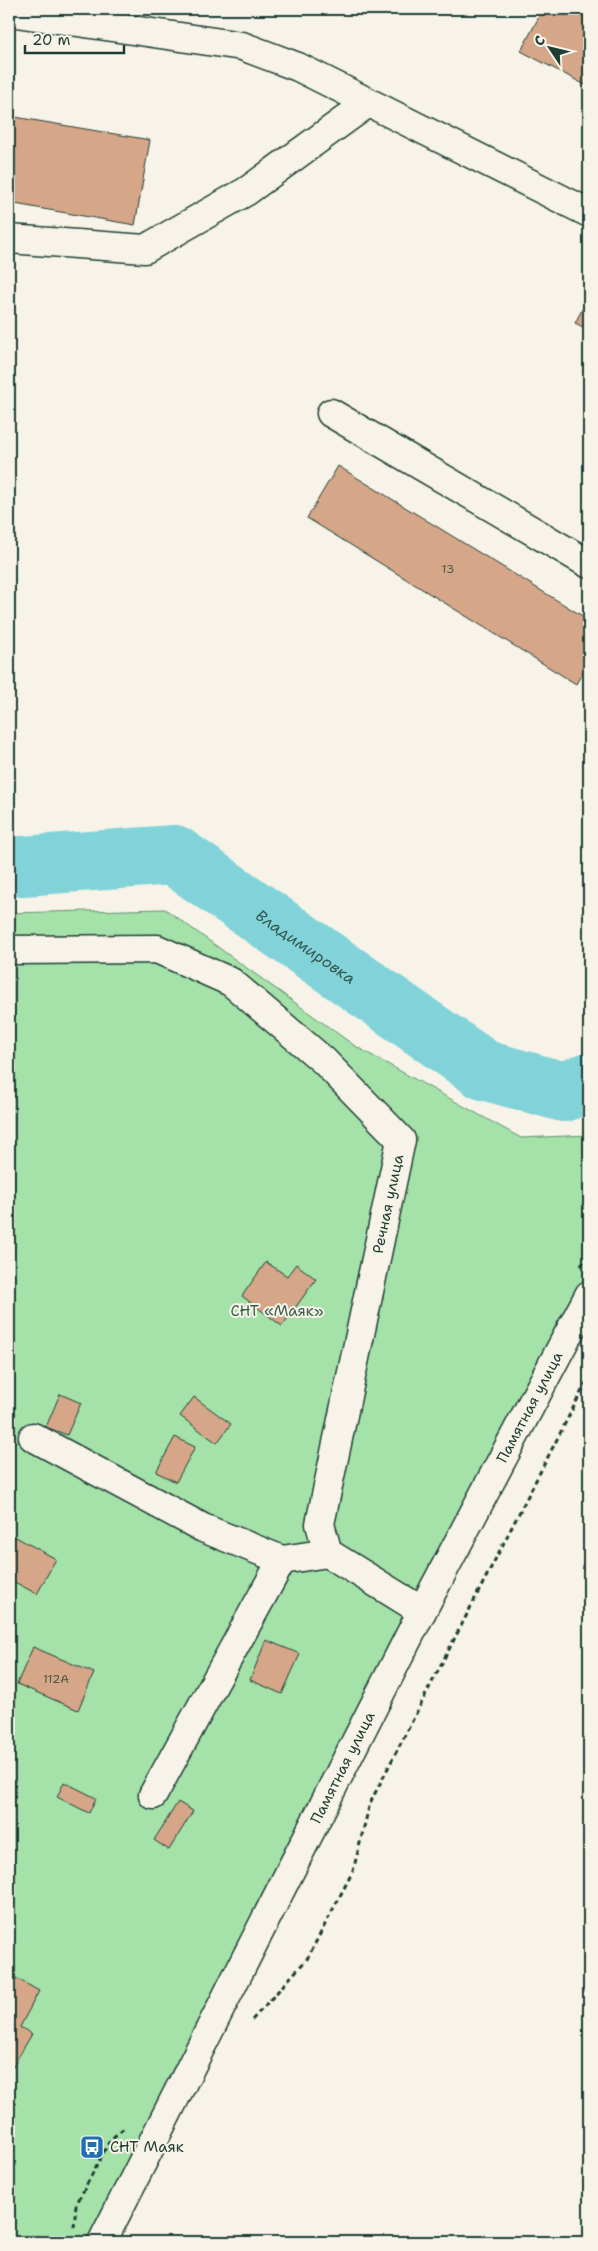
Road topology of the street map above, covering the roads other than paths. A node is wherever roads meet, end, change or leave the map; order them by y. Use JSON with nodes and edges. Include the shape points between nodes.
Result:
{"nodes":[{"id":1,"x":9,"y":12,"type":"edge"},
{"id":2,"x":368,"y":103,"type":"junction"},
{"id":3,"x":589,"y":213,"type":"edge"},
{"id":4,"x":9,"y":238,"type":"edge"},
{"id":5,"x":331,"y":414,"type":"dead end"},
{"id":6,"x":589,"y":564,"type":"edge"},
{"id":7,"x":9,"y":950,"type":"edge"},
{"id":8,"x":589,"y":1295,"type":"edge"},
{"id":9,"x":33,"y":1437,"type":"dead end"},
{"id":10,"x":328,"y":1553,"type":"junction"},
{"id":11,"x":282,"y":1560,"type":"junction"},
{"id":12,"x":422,"y":1611,"type":"junction"},
{"id":13,"x":153,"y":1795,"type":"dead end"},
{"id":14,"x":102,"y":2242,"type":"edge"}],
"edges":[{"from":1,"to":2,"type":"street","via":[[242,46],[298,67]]},
{"from":2,"to":3,"type":"street"},
{"from":2,"to":4,"type":"street","via":[[247,191],[145,249]]},
{"from":5,"to":6,"type":"street"},
{"from":7,"to":10,"type":"street","name":"Речная улица","via":[[157,949],[231,982],[324,1061],[402,1140],[320,1524]]},
{"from":8,"to":12,"type":"street","name":"Памятная улица"},
{"from":9,"to":11,"type":"street","via":[[203,1528]]},
{"from":10,"to":11,"type":"street"},
{"from":10,"to":12,"type":"street"},
{"from":11,"to":13,"type":"street"},
{"from":12,"to":14,"type":"street","name":"Памятная улица"}]}
